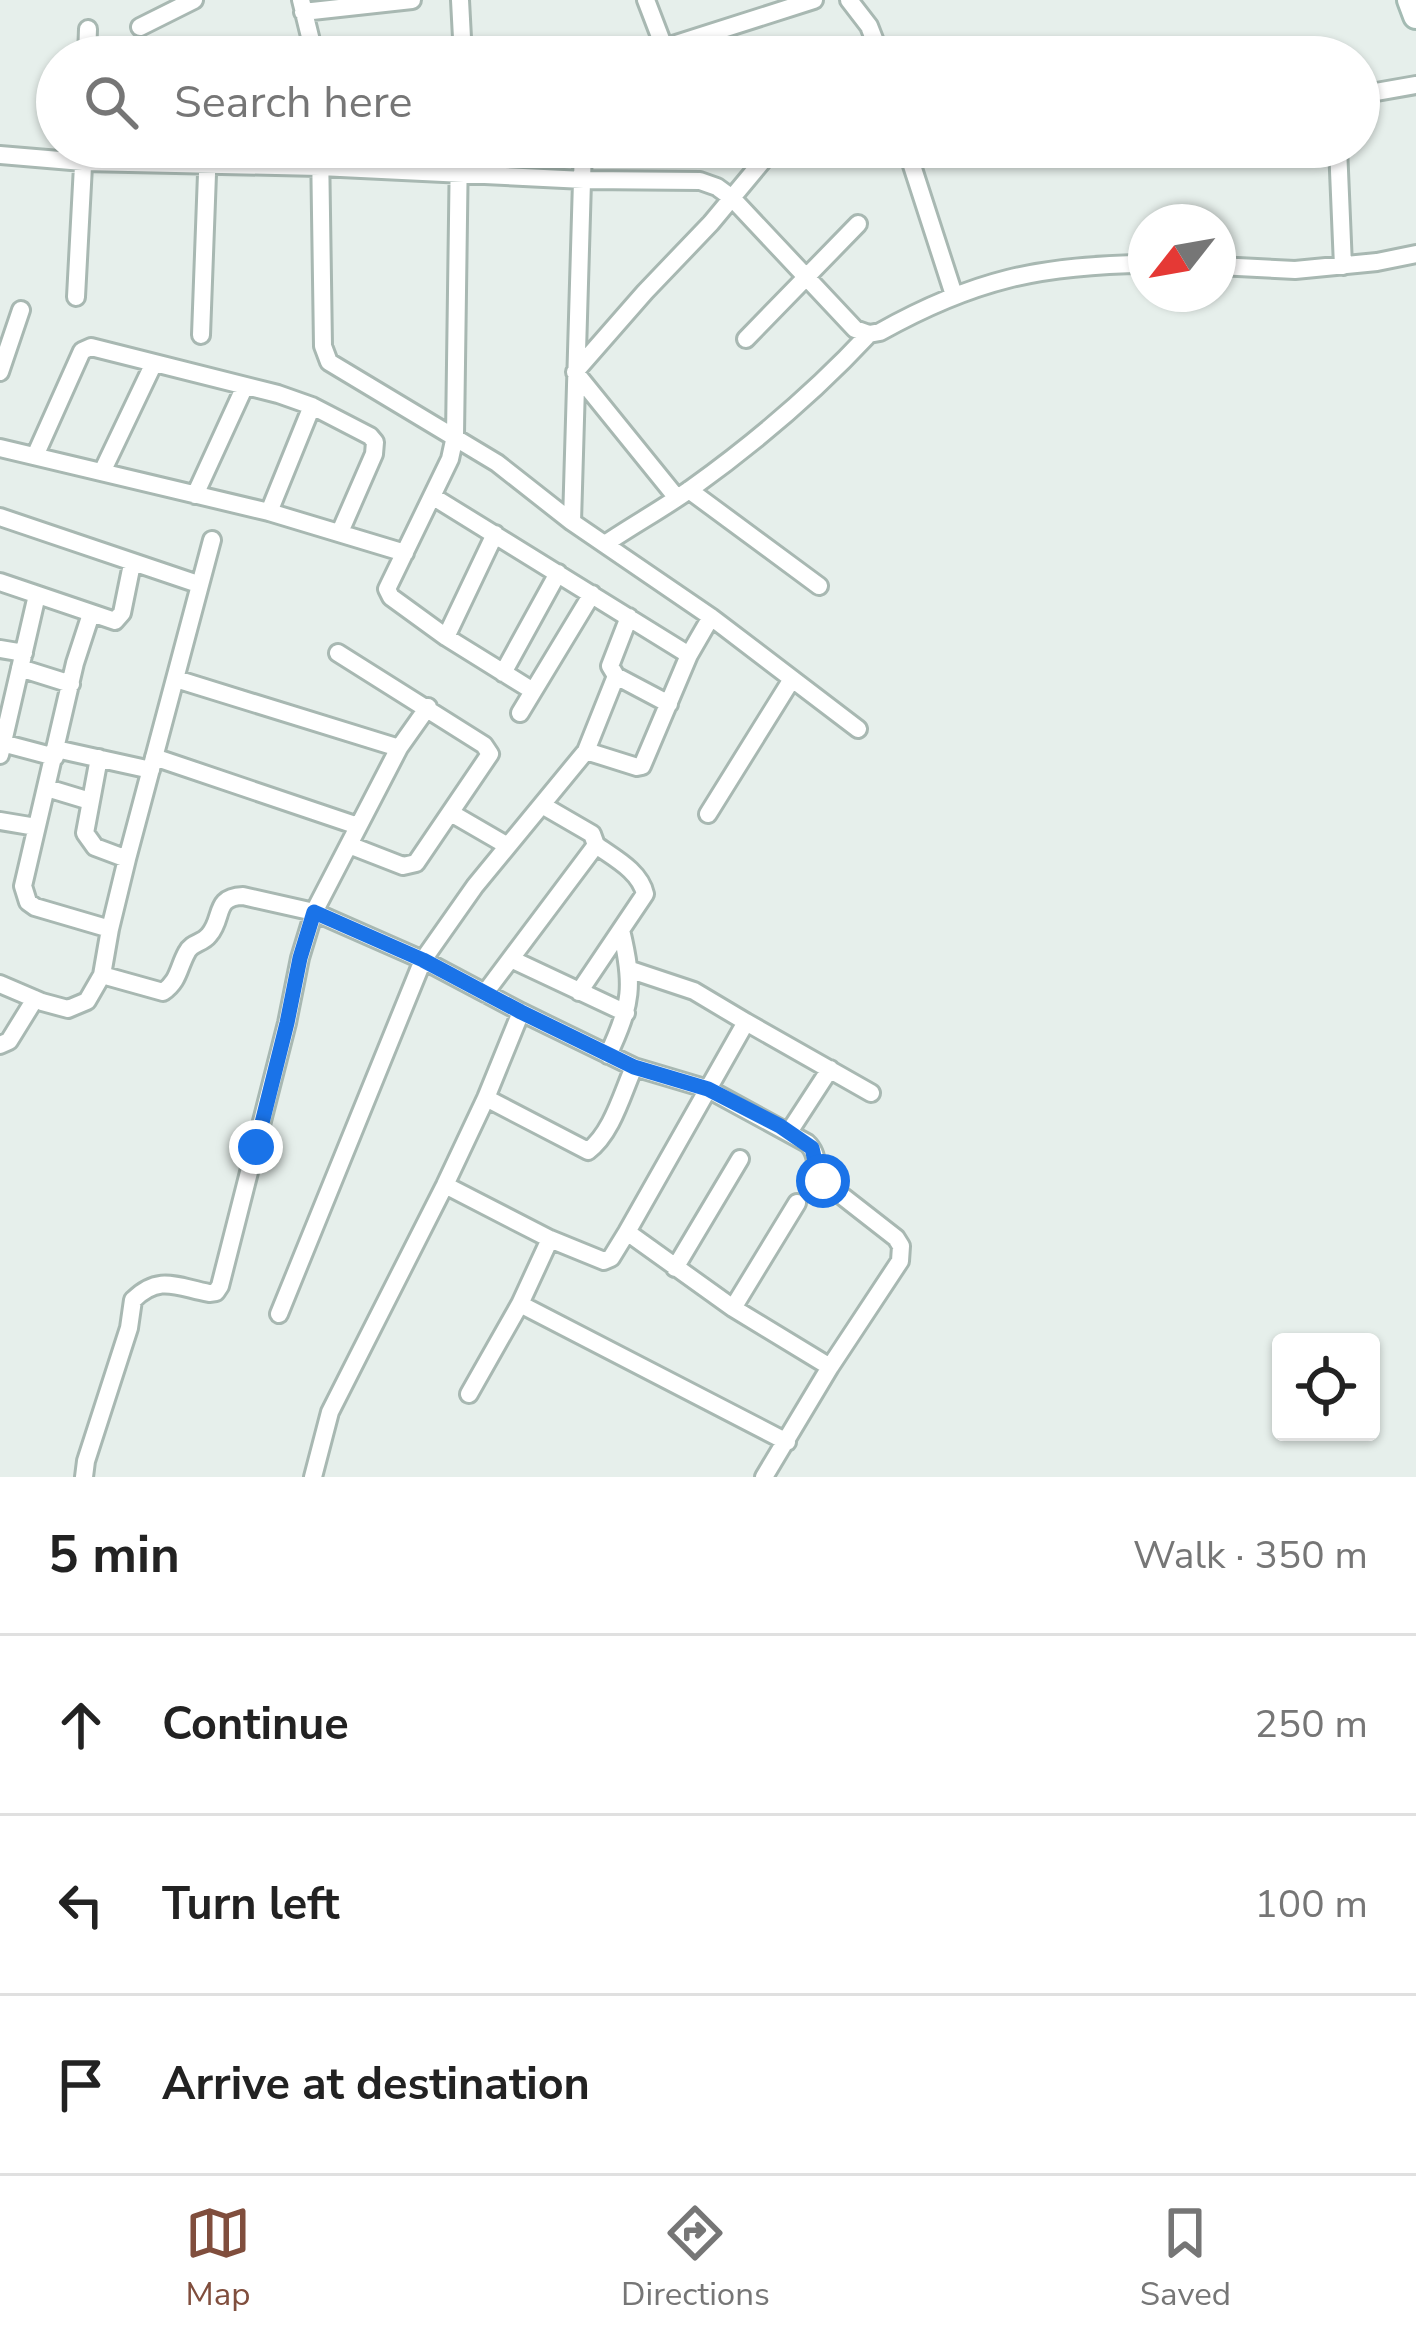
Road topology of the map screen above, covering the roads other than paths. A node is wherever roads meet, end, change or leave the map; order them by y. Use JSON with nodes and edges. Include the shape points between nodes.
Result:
{"nodes":[{"id":1,"x":194,"y":0,"type":"edge"},
{"id":2,"x":412,"y":0,"type":"edge"},
{"id":3,"x":460,"y":0,"type":"edge"},
{"id":4,"x":646,"y":0,"type":"edge"},
{"id":5,"x":814,"y":0,"type":"edge"},
{"id":6,"x":848,"y":0,"type":"edge"},
{"id":7,"x":1410,"y":0,"type":"edge"},
{"id":8,"x":302,"y":6,"type":"edge"},
{"id":9,"x":1416,"y":16,"type":"edge"},
{"id":10,"x":140,"y":27,"type":"dead end"},
{"id":11,"x":88,"y":28,"type":"dead end"},
{"id":12,"x":88,"y":36,"type":"edge"},
{"id":13,"x":310,"y":36,"type":"edge"},
{"id":14,"x":463,"y":36,"type":"edge"},
{"id":15,"x":660,"y":36,"type":"edge"},
{"id":16,"x":699,"y":36,"type":"edge"},
{"id":17,"x":873,"y":36,"type":"edge"},
{"id":18,"x":1416,"y":86,"type":"edge"},
{"id":19,"x":1380,"y":92,"type":"edge"},
{"id":20,"x":0,"y":155,"type":"edge"},
{"id":21,"x":36,"y":155,"type":"edge"},
{"id":22,"x":82,"y":168,"type":"edge"},
{"id":23,"x":207,"y":168,"type":"edge"},
{"id":24,"x":320,"y":168,"type":"edge"},
{"id":25,"x":343,"y":168,"type":"edge"},
{"id":26,"x":458,"y":168,"type":"edge"},
{"id":27,"x":584,"y":168,"type":"edge"},
{"id":28,"x":757,"y":168,"type":"edge"},
{"id":29,"x":913,"y":168,"type":"edge"},
{"id":30,"x":1339,"y":168,"type":"edge"},
{"id":31,"x":458,"y":173,"type":"junction"},
{"id":32,"x":584,"y":180,"type":"junction"},
{"id":33,"x":732,"y":198,"type":"junction"},
{"id":34,"x":858,"y":224,"type":"dead end"},
{"id":35,"x":1416,"y":254,"type":"edge"},
{"id":36,"x":1128,"y":266,"type":"edge"},
{"id":37,"x":1343,"y":266,"type":"junction"},
{"id":38,"x":1236,"y":267,"type":"edge"},
{"id":39,"x":808,"y":278,"type":"junction"},
{"id":40,"x":953,"y":296,"type":"junction"},
{"id":41,"x":76,"y":297,"type":"dead end"},
{"id":42,"x":21,"y":310,"type":"dead end"},
{"id":43,"x":869,"y":334,"type":"junction"},
{"id":44,"x":201,"y":335,"type":"dead end"},
{"id":45,"x":746,"y":339,"type":"dead end"},
{"id":46,"x":153,"y":365,"type":"junction"},
{"id":47,"x":0,"y":372,"type":"edge"},
{"id":48,"x":574,"y":372,"type":"junction"},
{"id":49,"x":245,"y":386,"type":"junction"},
{"id":50,"x":311,"y":406,"type":"junction"},
{"id":51,"x":455,"y":436,"type":"junction"},
{"id":52,"x":0,"y":448,"type":"edge"},
{"id":53,"x":34,"y":456,"type":"junction"},
{"id":54,"x":102,"y":472,"type":"junction"},
{"id":55,"x":683,"y":494,"type":"junction"},
{"id":56,"x":195,"y":495,"type":"junction"},
{"id":57,"x":432,"y":496,"type":"junction"},
{"id":58,"x":269,"y":512,"type":"junction"},
{"id":59,"x":0,"y":517,"type":"edge"},
{"id":60,"x":572,"y":522,"type":"junction"},
{"id":61,"x":340,"y":532,"type":"junction"},
{"id":62,"x":495,"y":534,"type":"junction"},
{"id":63,"x":212,"y":540,"type":"dead end"},
{"id":64,"x":604,"y":544,"type":"junction"},
{"id":65,"x":405,"y":553,"type":"junction"},
{"id":66,"x":133,"y":564,"type":"junction"},
{"id":67,"x":558,"y":573,"type":"junction"},
{"id":68,"x":0,"y":581,"type":"edge"},
{"id":69,"x":198,"y":584,"type":"junction"},
{"id":70,"x":819,"y":586,"type":"dead end"},
{"id":71,"x":592,"y":594,"type":"junction"},
{"id":72,"x":37,"y":595,"type":"junction"},
{"id":73,"x":91,"y":614,"type":"junction"},
{"id":74,"x":629,"y":617,"type":"junction"},
{"id":75,"x":710,"y":617,"type":"junction"},
{"id":76,"x":446,"y":637,"type":"junction"},
{"id":77,"x":0,"y":649,"type":"edge"},
{"id":78,"x":338,"y":653,"type":"dead end"},
{"id":79,"x":689,"y":655,"type":"junction"},
{"id":80,"x":22,"y":661,"type":"junction"},
{"id":81,"x":503,"y":673,"type":"junction"},
{"id":82,"x":616,"y":676,"type":"junction"},
{"id":83,"x":792,"y":679,"type":"junction"},
{"id":84,"x":176,"y":680,"type":"junction"},
{"id":85,"x":71,"y":684,"type":"junction"},
{"id":86,"x":533,"y":691,"type":"junction"},
{"id":87,"x":669,"y":704,"type":"junction"},
{"id":88,"x":428,"y":707,"type":"junction"},
{"id":89,"x":520,"y":713,"type":"dead end"},
{"id":90,"x":857,"y":729,"type":"dead end"},
{"id":91,"x":399,"y":748,"type":"junction"},
{"id":92,"x":1,"y":749,"type":"edge"},
{"id":93,"x":586,"y":751,"type":"junction"},
{"id":94,"x":56,"y":753,"type":"junction"},
{"id":95,"x":99,"y":758,"type":"junction"},
{"id":96,"x":153,"y":764,"type":"junction"},
{"id":97,"x":47,"y":788,"type":"junction"},
{"id":98,"x":90,"y":801,"type":"junction"},
{"id":99,"x":542,"y":805,"type":"junction"},
{"id":100,"x":451,"y":814,"type":"junction"},
{"id":101,"x":708,"y":814,"type":"dead end"},
{"id":102,"x":0,"y":821,"type":"edge"},
{"id":103,"x":358,"y":826,"type":"junction"},
{"id":104,"x":36,"y":827,"type":"junction"},
{"id":105,"x":349,"y":845,"type":"junction"},
{"id":106,"x":596,"y":845,"type":"junction"},
{"id":107,"x":508,"y":846,"type":"junction"},
{"id":108,"x":127,"y":859,"type":"junction"},
{"id":109,"x":314,"y":912,"type":"junction"},
{"id":110,"x":110,"y":929,"type":"junction"},
{"id":111,"x":621,"y":930,"type":"junction"},
{"id":112,"x":511,"y":959,"type":"junction"},
{"id":113,"x":423,"y":960,"type":"junction"},
{"id":114,"x":628,"y":969,"type":"junction"},
{"id":115,"x":102,"y":975,"type":"junction"},
{"id":116,"x":0,"y":984,"type":"edge"},
{"id":117,"x":579,"y":992,"type":"junction"},
{"id":118,"x":485,"y":993,"type":"junction"},
{"id":119,"x":34,"y":999,"type":"junction"},
{"id":120,"x":521,"y":1012,"type":"junction"},
{"id":121,"x":626,"y":1013,"type":"junction"},
{"id":122,"x":746,"y":1022,"type":"junction"},
{"id":123,"x":0,"y":1045,"type":"edge"},
{"id":124,"x":608,"y":1054,"type":"junction"},
{"id":125,"x":634,"y":1067,"type":"junction"},
{"id":126,"x":830,"y":1070,"type":"junction"},
{"id":127,"x":708,"y":1089,"type":"junction"},
{"id":128,"x":871,"y":1093,"type":"dead end"},
{"id":129,"x":485,"y":1098,"type":"junction"},
{"id":130,"x":789,"y":1132,"type":"junction"},
{"id":131,"x":740,"y":1159,"type":"dead end"},
{"id":132,"x":445,"y":1185,"type":"junction"},
{"id":133,"x":797,"y":1203,"type":"dead end"},
{"id":134,"x":627,"y":1232,"type":"junction"},
{"id":135,"x":550,"y":1239,"type":"junction"},
{"id":136,"x":675,"y":1268,"type":"junction"},
{"id":137,"x":520,"y":1304,"type":"junction"},
{"id":138,"x":733,"y":1308,"type":"junction"},
{"id":139,"x":279,"y":1314,"type":"dead end"},
{"id":140,"x":830,"y":1367,"type":"junction"},
{"id":141,"x":469,"y":1394,"type":"dead end"},
{"id":142,"x":787,"y":1442,"type":"junction"},
{"id":143,"x":84,"y":1477,"type":"edge"},
{"id":144,"x":313,"y":1477,"type":"edge"},
{"id":145,"x":764,"y":1477,"type":"edge"}],
"edges":[{"from":1,"to":10,"type":"street"},
{"from":2,"to":8,"type":"street"},
{"from":3,"to":14,"type":"street"},
{"from":4,"to":15,"type":"street"},
{"from":5,"to":16,"type":"street"},
{"from":6,"to":17,"type":"street"},
{"from":7,"to":9,"type":"street"},
{"from":8,"to":13,"type":"street"},
{"from":11,"to":12,"type":"street"},
{"from":18,"to":19,"type":"street"},
{"from":20,"to":21,"type":"street"},
{"from":22,"to":41,"type":"street"},
{"from":23,"to":44,"type":"street"},
{"from":24,"to":51,"type":"street","via":[[325,355]]},
{"from":25,"to":31,"type":"street"},
{"from":26,"to":31,"type":"street"},
{"from":27,"to":32,"type":"street"},
{"from":28,"to":33,"type":"street"},
{"from":29,"to":40,"type":"street"},
{"from":30,"to":37,"type":"street"},
{"from":31,"to":32,"type":"street"},
{"from":31,"to":51,"type":"street"},
{"from":32,"to":33,"type":"street","via":[[700,181]]},
{"from":32,"to":48,"type":"street"},
{"from":33,"to":39,"type":"street"},
{"from":33,"to":48,"type":"street"},
{"from":34,"to":39,"type":"street"},
{"from":35,"to":37,"type":"street"},
{"from":36,"to":40,"type":"street","via":[[1046,270]]},
{"from":37,"to":38,"type":"street"},
{"from":39,"to":43,"type":"street"},
{"from":39,"to":45,"type":"street"},
{"from":40,"to":43,"type":"street"},
{"from":42,"to":47,"type":"street"},
{"from":43,"to":55,"type":"street","via":[[813,391]]},
{"from":46,"to":49,"type":"street"},
{"from":46,"to":53,"type":"street","via":[[82,351]]},
{"from":46,"to":54,"type":"street"},
{"from":48,"to":55,"type":"street"},
{"from":48,"to":60,"type":"street"},
{"from":49,"to":50,"type":"street"},
{"from":49,"to":56,"type":"street"},
{"from":50,"to":58,"type":"street"},
{"from":50,"to":61,"type":"street","via":[[370,436],[376,448]]},
{"from":51,"to":57,"type":"street"},
{"from":51,"to":60,"type":"street"},
{"from":52,"to":53,"type":"street"},
{"from":53,"to":54,"type":"street"},
{"from":54,"to":56,"type":"street"},
{"from":55,"to":64,"type":"street"},
{"from":55,"to":70,"type":"street"},
{"from":56,"to":58,"type":"street"},
{"from":57,"to":62,"type":"street"},
{"from":57,"to":65,"type":"street"},
{"from":58,"to":61,"type":"street"},
{"from":59,"to":66,"type":"street"},
{"from":60,"to":64,"type":"street"},
{"from":61,"to":65,"type":"street"},
{"from":62,"to":67,"type":"street"},
{"from":62,"to":76,"type":"street"},
{"from":63,"to":69,"type":"street"},
{"from":64,"to":75,"type":"street"},
{"from":65,"to":76,"type":"street","via":[[389,594]]},
{"from":66,"to":69,"type":"street"},
{"from":66,"to":73,"type":"street","via":[[120,618]]},
{"from":67,"to":71,"type":"street"},
{"from":67,"to":81,"type":"street"},
{"from":68,"to":72,"type":"street"},
{"from":69,"to":84,"type":"street"},
{"from":71,"to":74,"type":"street"},
{"from":71,"to":86,"type":"street"},
{"from":72,"to":73,"type":"street"},
{"from":72,"to":80,"type":"street"},
{"from":73,"to":85,"type":"street"},
{"from":74,"to":79,"type":"street"},
{"from":74,"to":82,"type":"street","via":[[610,666]]},
{"from":75,"to":79,"type":"street"},
{"from":75,"to":83,"type":"street"},
{"from":76,"to":81,"type":"street"},
{"from":77,"to":80,"type":"street"},
{"from":78,"to":88,"type":"street"},
{"from":79,"to":87,"type":"street"},
{"from":80,"to":85,"type":"street"},
{"from":80,"to":92,"type":"street"},
{"from":81,"to":86,"type":"street"},
{"from":82,"to":87,"type":"street"},
{"from":82,"to":93,"type":"street"},
{"from":83,"to":90,"type":"street"},
{"from":83,"to":101,"type":"street"},
{"from":84,"to":91,"type":"street"},
{"from":84,"to":96,"type":"street"},
{"from":85,"to":94,"type":"street"},
{"from":86,"to":89,"type":"street"},
{"from":87,"to":93,"type":"street","via":[[642,766]]},
{"from":88,"to":91,"type":"street"},
{"from":88,"to":100,"type":"street","via":[[490,754]]},
{"from":91,"to":103,"type":"street"},
{"from":92,"to":94,"type":"street"},
{"from":93,"to":99,"type":"street"},
{"from":94,"to":95,"type":"street"},
{"from":94,"to":97,"type":"street"},
{"from":95,"to":96,"type":"street"},
{"from":95,"to":98,"type":"street"},
{"from":96,"to":103,"type":"street"},
{"from":96,"to":108,"type":"street"},
{"from":97,"to":98,"type":"street"},
{"from":97,"to":104,"type":"street"},
{"from":98,"to":108,"type":"street","via":[[88,840]]},
{"from":99,"to":106,"type":"street","via":[[592,834]]},
{"from":99,"to":107,"type":"street"},
{"from":100,"to":105,"type":"street","via":[[411,866]]},
{"from":100,"to":107,"type":"street"},
{"from":102,"to":104,"type":"street"},
{"from":103,"to":105,"type":"street"},
{"from":104,"to":110,"type":"street","via":[[23,886],[28,902]]},
{"from":105,"to":109,"type":"street"},
{"from":106,"to":111,"type":"street","via":[[645,887]]},
{"from":106,"to":112,"type":"street"},
{"from":107,"to":113,"type":"street"},
{"from":108,"to":110,"type":"street"},
{"from":109,"to":113,"type":"street"},
{"from":109,"to":115,"type":"street","via":[[232,897],[211,934],[188,948],[176,983],[164,992]]},
{"from":109,"to":143,"type":"street","via":[[220,1286],[209,1294],[151,1285],[134,1300]]},
{"from":110,"to":115,"type":"street"},
{"from":111,"to":114,"type":"street"},
{"from":111,"to":117,"type":"street"},
{"from":112,"to":117,"type":"street"},
{"from":112,"to":118,"type":"street"},
{"from":113,"to":118,"type":"street"},
{"from":113,"to":139,"type":"street"},
{"from":114,"to":121,"type":"street"},
{"from":114,"to":122,"type":"street","via":[[694,991]]},
{"from":115,"to":119,"type":"street","via":[[79,1006]]},
{"from":116,"to":119,"type":"street"},
{"from":117,"to":121,"type":"street"},
{"from":118,"to":120,"type":"street"},
{"from":119,"to":123,"type":"street"},
{"from":120,"to":124,"type":"street"},
{"from":120,"to":129,"type":"street"},
{"from":121,"to":124,"type":"street"},
{"from":122,"to":126,"type":"street"},
{"from":122,"to":127,"type":"street"},
{"from":124,"to":125,"type":"street"},
{"from":125,"to":127,"type":"street"},
{"from":125,"to":129,"type":"street","via":[[588,1151]]},
{"from":126,"to":128,"type":"street"},
{"from":126,"to":130,"type":"street"},
{"from":127,"to":130,"type":"street"},
{"from":127,"to":134,"type":"street"},
{"from":129,"to":132,"type":"street"},
{"from":130,"to":140,"type":"street","via":[[812,1148],[823,1181],[901,1246],[900,1261]]},
{"from":131,"to":136,"type":"street"},
{"from":132,"to":135,"type":"street"},
{"from":132,"to":144,"type":"street","via":[[330,1412]]},
{"from":133,"to":138,"type":"street"},
{"from":134,"to":135,"type":"street","via":[[604,1261]]},
{"from":134,"to":136,"type":"street"},
{"from":135,"to":137,"type":"street"},
{"from":136,"to":138,"type":"street"},
{"from":137,"to":141,"type":"street"},
{"from":137,"to":142,"type":"street"},
{"from":138,"to":140,"type":"street"},
{"from":140,"to":142,"type":"street"},
{"from":142,"to":145,"type":"street"}]}
